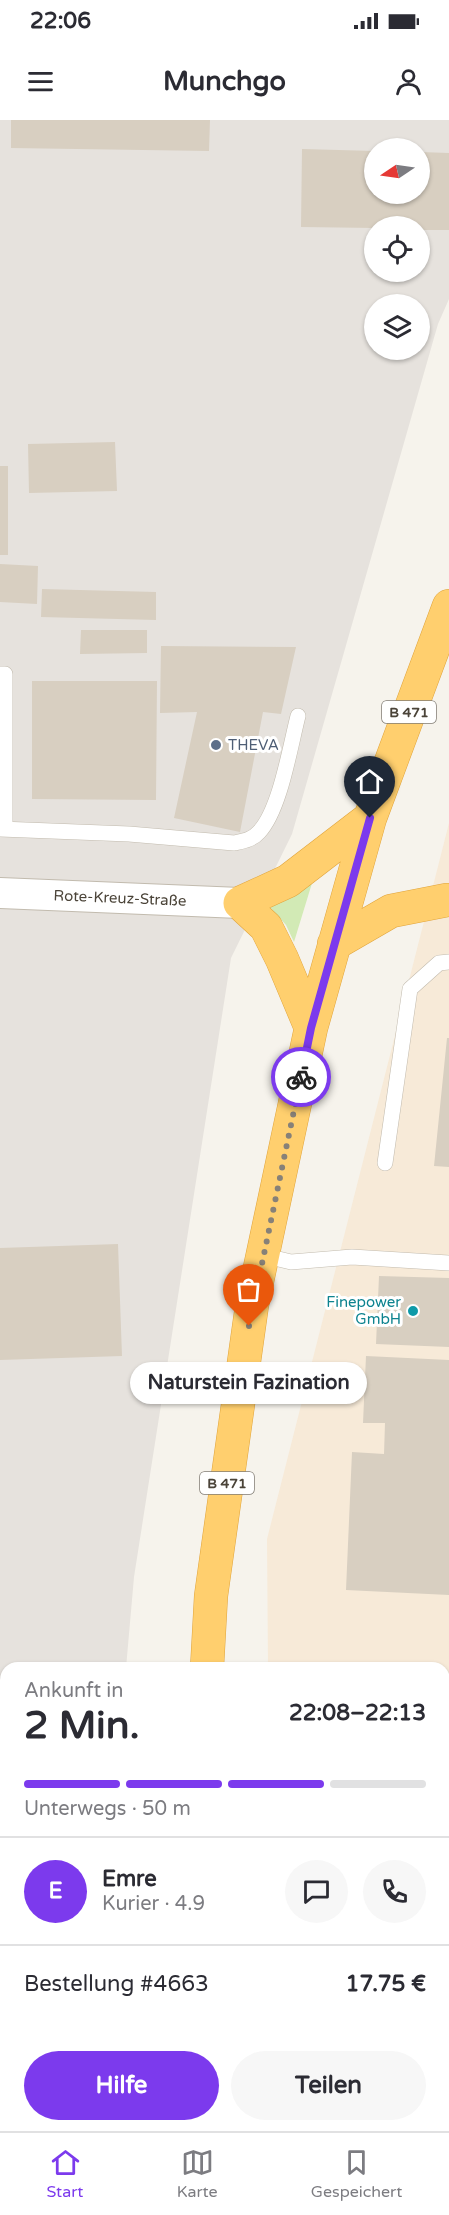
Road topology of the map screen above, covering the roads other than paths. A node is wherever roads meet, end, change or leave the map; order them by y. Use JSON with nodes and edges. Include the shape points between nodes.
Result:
{"nodes":[{"id":1,"x":449,"y":606,"type":"edge"},
{"id":2,"x":0,"y":674,"type":"edge"},
{"id":3,"x":298,"y":716,"type":"dead end"},
{"id":4,"x":370,"y":818,"type":"junction"},
{"id":5,"x":2,"y":829,"type":"edge"},
{"id":6,"x":0,"y":893,"type":"edge"},
{"id":7,"x":448,"y":900,"type":"edge"},
{"id":8,"x":240,"y":903,"type":"junction"},
{"id":9,"x":334,"y":944,"type":"junction"},
{"id":10,"x":449,"y":962,"type":"edge"},
{"id":11,"x":311,"y":1028,"type":"junction"},
{"id":12,"x":385,"y":1163,"type":"dead end"},
{"id":13,"x":262,"y":1255,"type":"junction"},
{"id":14,"x":449,"y":1263,"type":"edge"},
{"id":15,"x":207,"y":1662,"type":"edge"}],
"edges":[{"from":1,"to":4,"type":"highway","number":"B 471"},
{"from":2,"to":5,"type":"lane","via":[[5,674]]},
{"from":3,"to":5,"type":"lane","via":[[274,806],[260,832],[249,840],[234,843]]},
{"from":4,"to":8,"type":"highway","via":[[288,881]]},
{"from":4,"to":9,"type":"highway","number":"B 471"},
{"from":6,"to":8,"type":"street","name":"Rote-Kreuz-Straße"},
{"from":7,"to":9,"type":"highway","via":[[391,911]]},
{"from":8,"to":11,"type":"highway","via":[[266,927]]},
{"from":9,"to":11,"type":"highway","number":"B 471"},
{"from":10,"to":12,"type":"lane","via":[[439,963],[410,989]]},
{"from":11,"to":13,"type":"highway","number":"B 471"},
{"from":13,"to":14,"type":"lane","via":[[291,1262],[352,1257]]},
{"from":13,"to":15,"type":"highway","number":"B 471","via":[[213,1585]]}]}
